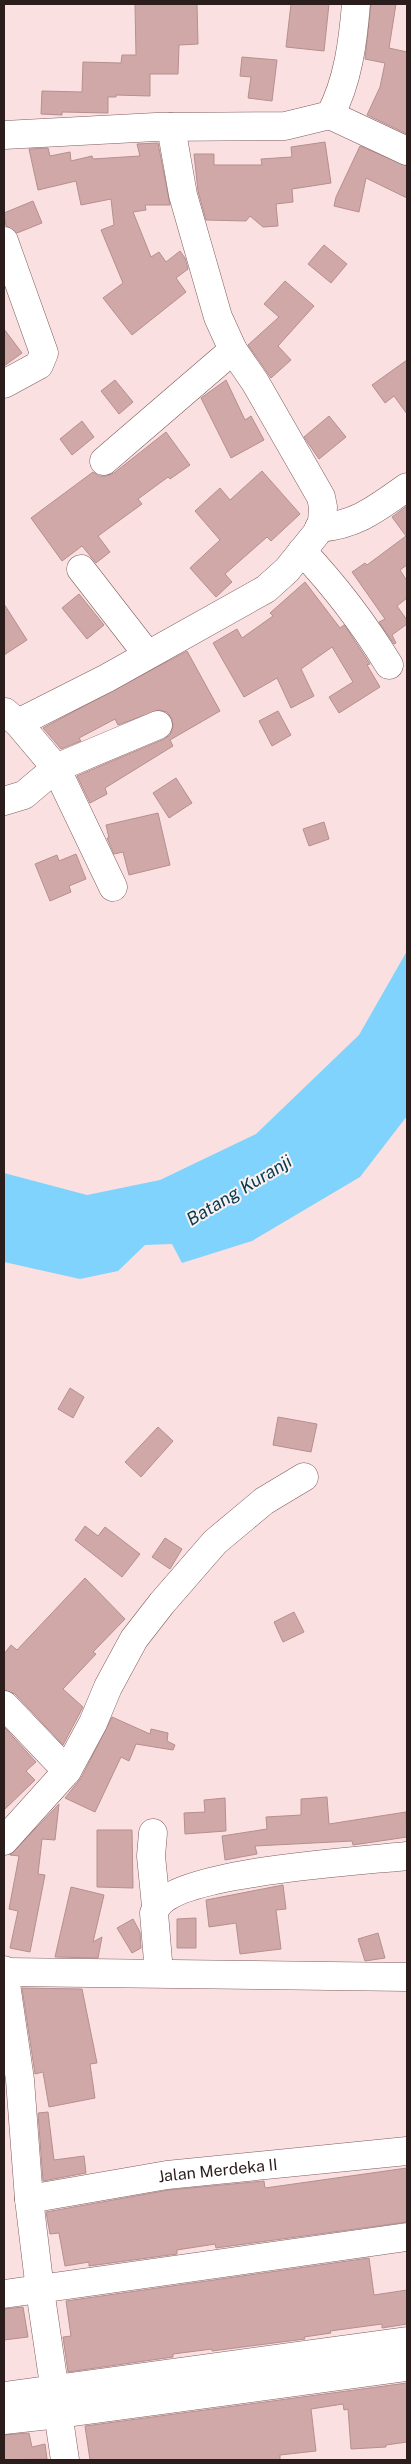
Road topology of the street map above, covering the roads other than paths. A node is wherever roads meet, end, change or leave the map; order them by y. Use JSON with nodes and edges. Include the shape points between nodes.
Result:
{"nodes":[{"id":1,"x":356,"y":4,"type":"edge"},
{"id":2,"x":330,"y":115,"type":"junction"},
{"id":3,"x":171,"y":127,"type":"junction"},
{"id":4,"x":4,"y":134,"type":"edge"},
{"id":5,"x":407,"y":151,"type":"edge"},
{"id":6,"x":4,"y":242,"type":"edge"},
{"id":7,"x":233,"y":350,"type":"junction"},
{"id":8,"x":4,"y":384,"type":"edge"},
{"id":9,"x":104,"y":461,"type":"dead end"},
{"id":10,"x":407,"y":487,"type":"edge"},
{"id":11,"x":319,"y":528,"type":"junction"},
{"id":12,"x":302,"y":551,"type":"junction"},
{"id":13,"x":81,"y":569,"type":"dead end"},
{"id":14,"x":147,"y":654,"type":"junction"},
{"id":15,"x":389,"y":665,"type":"dead end"},
{"id":16,"x":11,"y":717,"type":"edge"},
{"id":17,"x":158,"y":725,"type":"dead end"},
{"id":18,"x":56,"y":768,"type":"junction"},
{"id":19,"x":4,"y":801,"type":"edge"},
{"id":20,"x":113,"y":887,"type":"dead end"},
{"id":21,"x":304,"y":1477,"type":"dead end"},
{"id":22,"x":4,"y":1704,"type":"edge"},
{"id":23,"x":67,"y":1771,"type":"junction"},
{"id":24,"x":153,"y":1833,"type":"dead end"},
{"id":25,"x":4,"y":1841,"type":"edge"},
{"id":26,"x":407,"y":1856,"type":"edge"},
{"id":27,"x":156,"y":1906,"type":"junction"},
{"id":28,"x":4,"y":1971,"type":"edge"},
{"id":29,"x":160,"y":1973,"type":"junction"},
{"id":30,"x":407,"y":1977,"type":"edge"},
{"id":31,"x":407,"y":2151,"type":"edge"},
{"id":32,"x":30,"y":2199,"type":"junction"},
{"id":33,"x":407,"y":2237,"type":"edge"},
{"id":34,"x":40,"y":2290,"type":"junction"},
{"id":35,"x":4,"y":2294,"type":"edge"},
{"id":36,"x":407,"y":2342,"type":"edge"},
{"id":37,"x":311,"y":2367,"type":"junction"},
{"id":38,"x":407,"y":2367,"type":"edge"},
{"id":39,"x":4,"y":2396,"type":"edge"},
{"id":40,"x":57,"y":2402,"type":"junction"},
{"id":41,"x":4,"y":2420,"type":"edge"},
{"id":42,"x":65,"y":2460,"type":"edge"}],
"edges":[{"from":1,"to":2,"type":"street","via":[[340,96]]},
{"from":2,"to":3,"type":"street","via":[[285,126]]},
{"from":2,"to":5,"type":"street"},
{"from":3,"to":4,"type":"street"},
{"from":3,"to":7,"type":"street","via":[[183,195],[218,317]]},
{"from":6,"to":8,"type":"street","via":[[44,353],[39,365]]},
{"from":7,"to":9,"type":"street"},
{"from":7,"to":11,"type":"street","via":[[255,382],[321,498],[323,516]]},
{"from":10,"to":11,"type":"street","via":[[369,514],[340,527]]},
{"from":11,"to":12,"type":"street"},
{"from":12,"to":14,"type":"street","via":[[266,589]]},
{"from":12,"to":15,"type":"street","via":[[362,623]]},
{"from":13,"to":14,"type":"street"},
{"from":14,"to":16,"type":"street","via":[[107,678]]},
{"from":16,"to":18,"type":"street"},
{"from":17,"to":18,"type":"street"},
{"from":18,"to":19,"type":"street","via":[[24,795]]},
{"from":18,"to":20,"type":"street"},
{"from":21,"to":23,"type":"street","via":[[264,1501],[215,1542],[162,1603],[134,1639]]},
{"from":22,"to":23,"type":"street"},
{"from":23,"to":25,"type":"street"},
{"from":24,"to":27,"type":"street","via":[[151,1856]]},
{"from":26,"to":27,"type":"street","via":[[262,1870],[211,1880]]},
{"from":27,"to":29,"type":"street"},
{"from":28,"to":29,"type":"street"},
{"from":28,"to":32,"type":"street","via":[[20,2080]]},
{"from":29,"to":30,"type":"street"},
{"from":31,"to":32,"type":"street","name":"Jalan Merdeka II","via":[[167,2175]]},
{"from":32,"to":34,"type":"street"},
{"from":33,"to":34,"type":"street"},
{"from":34,"to":35,"type":"street"},
{"from":34,"to":40,"type":"street"},
{"from":36,"to":37,"type":"street"},
{"from":37,"to":38,"type":"street"},
{"from":37,"to":40,"type":"street"},
{"from":39,"to":40,"type":"street"},
{"from":40,"to":41,"type":"street"},
{"from":40,"to":42,"type":"street"}]}
